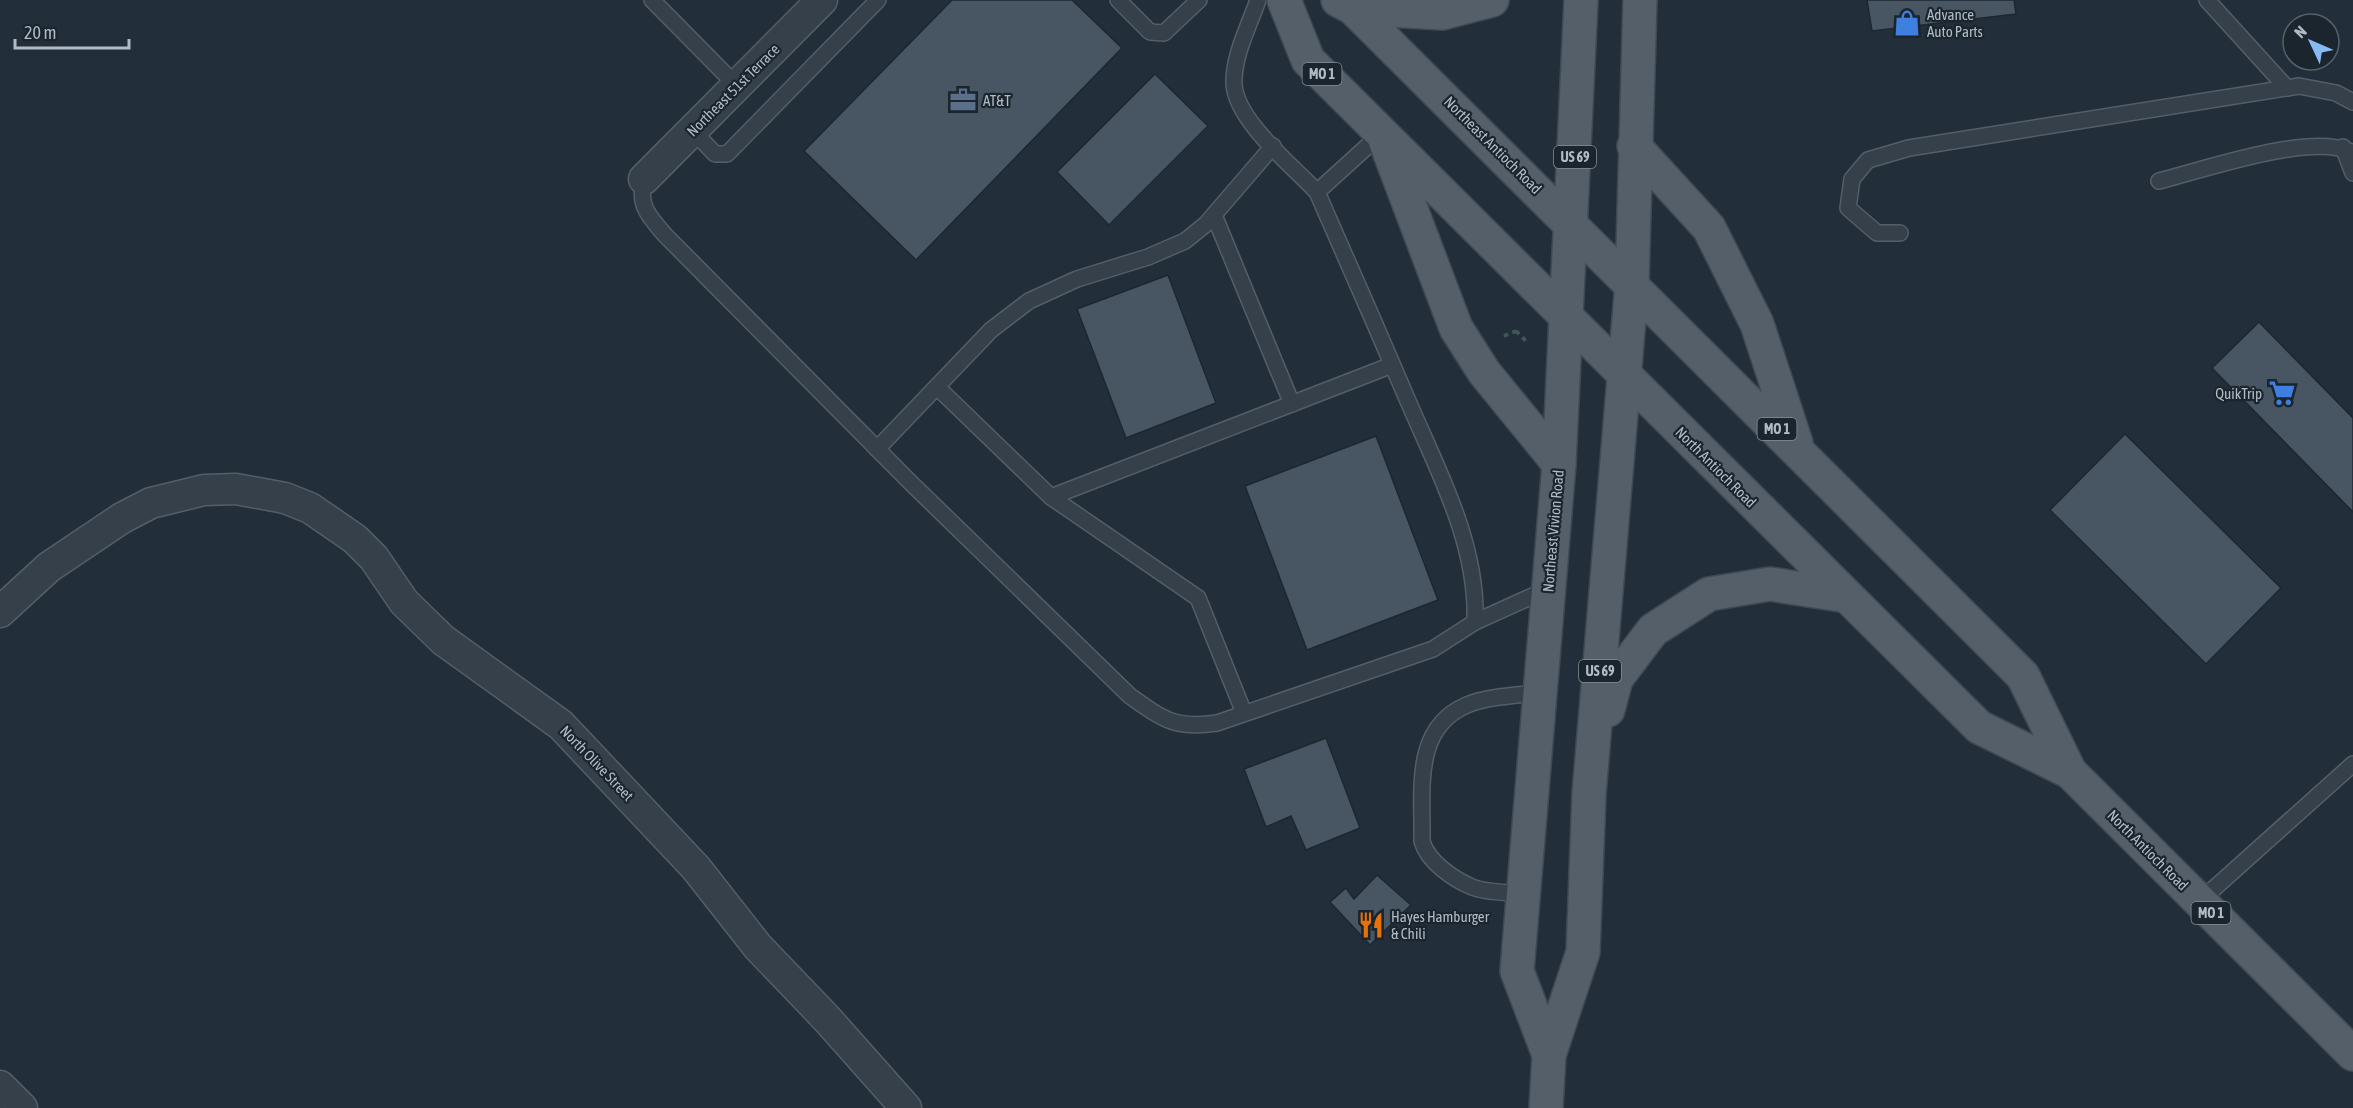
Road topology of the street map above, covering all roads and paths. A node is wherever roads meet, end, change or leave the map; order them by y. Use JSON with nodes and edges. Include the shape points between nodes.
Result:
{"nodes":[{"id":1,"x":652,"y":0,"type":"edge"},
{"id":2,"x":822,"y":0,"type":"edge"},
{"id":3,"x":878,"y":0,"type":"edge"},
{"id":4,"x":1118,"y":0,"type":"edge"},
{"id":5,"x":1199,"y":0,"type":"edge"},
{"id":6,"x":1258,"y":0,"type":"edge"},
{"id":7,"x":1284,"y":0,"type":"edge"},
{"id":8,"x":1492,"y":0,"type":"edge"},
{"id":9,"x":1581,"y":0,"type":"edge"},
{"id":10,"x":1640,"y":0,"type":"edge"},
{"id":11,"x":2207,"y":0,"type":"edge"},
{"id":12,"x":1346,"y":4,"type":"edge"},
{"id":13,"x":737,"y":86,"type":"junction"},
{"id":14,"x":2287,"y":88,"type":"junction"},
{"id":15,"x":2353,"y":102,"type":"edge"},
{"id":16,"x":693,"y":131,"type":"junction"},
{"id":17,"x":1382,"y":133,"type":"junction"},
{"id":18,"x":1274,"y":146,"type":"junction"},
{"id":19,"x":1634,"y":146,"type":"junction"},
{"id":20,"x":2348,"y":150,"type":"edge"},
{"id":21,"x":2353,"y":173,"type":"edge"},
{"id":22,"x":644,"y":179,"type":"joint"},
{"id":23,"x":2159,"y":181,"type":"dead end"},
{"id":24,"x":1317,"y":192,"type":"junction"},
{"id":25,"x":1214,"y":215,"type":"junction"},
{"id":26,"x":1572,"y":224,"type":"junction"},
{"id":27,"x":1900,"y":233,"type":"dead end"},
{"id":28,"x":1632,"y":283,"type":"junction"},
{"id":29,"x":1565,"y":315,"type":"junction"},
{"id":30,"x":1516,"y":331,"type":"dead end"},
{"id":31,"x":1529,"y":344,"type":"dead end"},
{"id":32,"x":1392,"y":365,"type":"junction"},
{"id":33,"x":1624,"y":376,"type":"junction"},
{"id":34,"x":937,"y":387,"type":"junction"},
{"id":35,"x":1292,"y":404,"type":"junction"},
{"id":36,"x":877,"y":449,"type":"junction"},
{"id":37,"x":1799,"y":450,"type":"junction"},
{"id":38,"x":1558,"y":464,"type":"junction"},
{"id":39,"x":1052,"y":498,"type":"junction"},
{"id":40,"x":1548,"y":590,"type":"junction"},
{"id":41,"x":1847,"y":596,"type":"junction"},
{"id":42,"x":0,"y":612,"type":"edge"},
{"id":43,"x":1475,"y":622,"type":"junction"},
{"id":44,"x":1540,"y":692,"type":"junction"},
{"id":45,"x":1244,"y":712,"type":"junction"},
{"id":46,"x":2353,"y":764,"type":"edge"},
{"id":47,"x":2070,"y":772,"type":"junction"},
{"id":48,"x":1589,"y":794,"type":"junction"},
{"id":49,"x":1523,"y":894,"type":"junction"},
{"id":50,"x":2200,"y":902,"type":"junction"},
{"id":51,"x":2353,"y":1054,"type":"edge"},
{"id":52,"x":1549,"y":1055,"type":"junction"},
{"id":53,"x":0,"y":1086,"type":"edge"},
{"id":54,"x":22,"y":1108,"type":"edge"},
{"id":55,"x":906,"y":1108,"type":"edge"},
{"id":56,"x":1546,"y":1108,"type":"edge"}],
"edges":[{"from":1,"to":13,"type":"lane"},
{"from":2,"to":13,"type":"street","name":"Northeast 51st Terrace"},
{"from":3,"to":16,"type":"lane","via":[[727,154],[715,154]]},
{"from":4,"to":5,"type":"lane","via":[[1150,32],[1164,33]]},
{"from":6,"to":18,"type":"lane","via":[[1237,62],[1234,86],[1250,122]]},
{"from":7,"to":17,"type":"main road","number":"MO 1","via":[[1308,60]]},
{"from":8,"to":12,"type":"main road","via":[[1442,13]]},
{"from":9,"to":26,"type":"main road","name":"Northeast Vivion Road","number":"US 69"},
{"from":10,"to":19,"type":"main road","name":"Northeast Vivion Road","number":"US 69"},
{"from":11,"to":14,"type":"lane"},
{"from":12,"to":26,"type":"main road","name":"Northeast Antioch Road","number":"MO 1"},
{"from":13,"to":16,"type":"street","name":"Northeast 51st Terrace"},
{"from":14,"to":15,"type":"lane","via":[[2336,93]]},
{"from":14,"to":27,"type":"lane","via":[[1909,148],[1868,160],[1852,179],[1848,208],[1877,233]]},
{"from":16,"to":22,"type":"street","name":"Northeast 51st Terrace"},
{"from":17,"to":24,"type":"lane"},
{"from":17,"to":29,"type":"main road","name":"North Antioch Road","number":"MO 1"},
{"from":17,"to":38,"type":"main road","via":[[1456,328],[1484,372]]},
{"from":18,"to":24,"type":"lane"},
{"from":18,"to":25,"type":"lane"},
{"from":19,"to":28,"type":"main road","name":"Northeast Vivion Road","number":"US 69"},
{"from":19,"to":37,"type":"main road","via":[[1709,228],[1757,324]]},
{"from":20,"to":21,"type":"lane"},
{"from":20,"to":23,"type":"lane","via":[[2292,147]]},
{"from":22,"to":36,"type":"lane","via":[[640,196],[647,213],[665,235]]},
{"from":24,"to":32,"type":"lane"},
{"from":25,"to":34,"type":"lane","via":[[1185,241],[1077,279],[1029,301],[991,330]]},
{"from":25,"to":35,"type":"lane"},
{"from":26,"to":28,"type":"main road","name":"Northeast Antioch Road","number":"MO 1"},
{"from":26,"to":29,"type":"main road","name":"Northeast Vivion Road","number":"US 69"},
{"from":28,"to":33,"type":"main road","name":"Northeast Vivion Road","number":"US 69"},
{"from":28,"to":37,"type":"main road","name":"North Antioch Road","number":"MO 1"},
{"from":29,"to":33,"type":"main road","name":"North Antioch Road","number":"MO 1"},
{"from":29,"to":38,"type":"main road","name":"Northeast Vivion Road","number":"US 69"},
{"from":30,"to":31,"type":"path"},
{"from":32,"to":35,"type":"lane"},
{"from":32,"to":43,"type":"lane","via":[[1455,513],[1471,562]]},
{"from":33,"to":41,"type":"main road","name":"North Antioch Road","number":"MO 1"},
{"from":33,"to":48,"type":"main road","name":"Northeast Vivion Road","number":"US 69"},
{"from":34,"to":36,"type":"lane"},
{"from":34,"to":39,"type":"lane"},
{"from":35,"to":39,"type":"lane"},
{"from":36,"to":45,"type":"lane","via":[[1130,696],[1163,719],[1190,727],[1217,723]]},
{"from":37,"to":47,"type":"main road","name":"North Antioch Road","number":"MO 1","via":[[2023,676]]},
{"from":38,"to":40,"type":"main road","name":"Northeast Vivion Road","number":"US 69"},
{"from":39,"to":45,"type":"lane","via":[[1198,598]]},
{"from":40,"to":43,"type":"lane"},
{"from":40,"to":44,"type":"main road","name":"Northeast Vivion Road","number":"US 69"},
{"from":41,"to":47,"type":"main road","name":"North Antioch Road","number":"MO 1","via":[[1979,726]]},
{"from":41,"to":48,"type":"main road","via":[[1770,584],[1719,592],[1708,594],[1653,630],[1616,679]]},
{"from":42,"to":55,"type":"street","name":"North Olive Street","via":[[49,567],[151,503],[204,490],[236,489],[285,498],[310,508],[334,522],[374,558],[405,602],[443,640],[561,725],[696,868],[758,947]]},
{"from":43,"to":45,"type":"lane","via":[[1433,648]]},
{"from":44,"to":49,"type":"main road","name":"Northeast Vivion Road","number":"US 69"},
{"from":44,"to":49,"type":"lane","via":[[1469,704],[1451,713],[1438,726],[1425,750],[1424,849],[1452,876],[1474,888]]},
{"from":46,"to":50,"type":"lane"},
{"from":47,"to":50,"type":"main road","name":"North Antioch Road","number":"MO 1"},
{"from":48,"to":52,"type":"main road","name":"Northeast Vivion Road","number":"US 69","via":[[1583,952]]},
{"from":49,"to":52,"type":"main road","name":"Northeast Vivion Road","number":"US 69","via":[[1517,971]]},
{"from":50,"to":51,"type":"main road","name":"North Antioch Road","number":"MO 1"},
{"from":52,"to":56,"type":"main road","name":"Northeast Vivion Road","number":"US 69"},
{"from":53,"to":54,"type":"street"}]}
